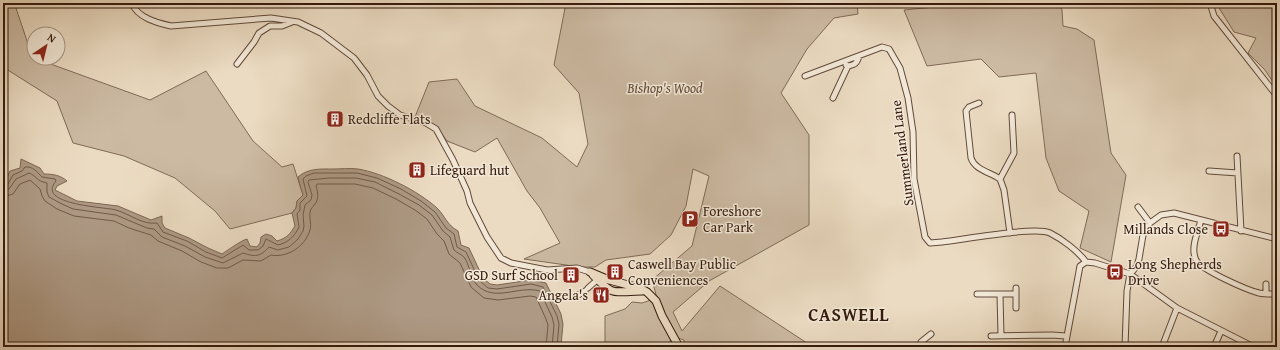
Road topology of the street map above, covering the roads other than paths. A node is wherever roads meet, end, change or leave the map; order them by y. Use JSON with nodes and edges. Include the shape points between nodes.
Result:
{"nodes":[{"id":1,"x":132,"y":3,"type":"edge"},
{"id":2,"x":1210,"y":3,"type":"edge"},
{"id":3,"x":293,"y":22,"type":"junction"},
{"id":4,"x":859,"y":56,"type":"junction"},
{"id":5,"x":842,"y":62,"type":"junction"},
{"id":6,"x":237,"y":64,"type":"dead end"},
{"id":7,"x":848,"y":66,"type":"junction"},
{"id":8,"x":805,"y":76,"type":"dead end"},
{"id":9,"x":1277,"y":96,"type":"edge"},
{"id":10,"x":833,"y":98,"type":"dead end"},
{"id":11,"x":979,"y":103,"type":"dead end"},
{"id":12,"x":1012,"y":116,"type":"dead end"},
{"id":13,"x":1237,"y":156,"type":"dead end"},
{"id":14,"x":1210,"y":171,"type":"dead end"},
{"id":15,"x":1238,"y":173,"type":"junction"},
{"id":16,"x":1000,"y":179,"type":"junction"},
{"id":17,"x":1138,"y":207,"type":"dead end"},
{"id":18,"x":1201,"y":220,"type":"junction"},
{"id":19,"x":1150,"y":223,"type":"junction"},
{"id":20,"x":1241,"y":231,"type":"junction"},
{"id":21,"x":1010,"y":233,"type":"junction"},
{"id":22,"x":1277,"y":239,"type":"edge"},
{"id":23,"x":1086,"y":262,"type":"junction"},
{"id":24,"x":590,"y":272,"type":"junction"},
{"id":25,"x":1130,"y":274,"type":"junction"},
{"id":26,"x":597,"y":280,"type":"junction"},
{"id":27,"x":1266,"y":284,"type":"dead end"},
{"id":28,"x":1016,"y":288,"type":"dead end"},
{"id":29,"x":648,"y":292,"type":"junction"},
{"id":30,"x":1266,"y":293,"type":"junction"},
{"id":31,"x":977,"y":294,"type":"dead end"},
{"id":32,"x":1000,"y":294,"type":"junction"},
{"id":33,"x":1016,"y":294,"type":"junction"},
{"id":34,"x":1275,"y":294,"type":"dead end"},
{"id":35,"x":575,"y":297,"type":"dead end"},
{"id":36,"x":1016,"y":308,"type":"dead end"},
{"id":37,"x":1177,"y":308,"type":"junction"},
{"id":38,"x":1221,"y":331,"type":"junction"},
{"id":39,"x":930,"y":334,"type":"dead end"},
{"id":40,"x":991,"y":336,"type":"dead end"},
{"id":41,"x":1000,"y":336,"type":"junction"},
{"id":42,"x":1066,"y":336,"type":"junction"},
{"id":43,"x":679,"y":347,"type":"edge"},
{"id":44,"x":924,"y":347,"type":"edge"},
{"id":45,"x":1065,"y":347,"type":"edge"},
{"id":46,"x":1125,"y":347,"type":"edge"},
{"id":47,"x":1162,"y":347,"type":"edge"},
{"id":48,"x":1214,"y":347,"type":"edge"},
{"id":49,"x":1254,"y":347,"type":"edge"}],
"edges":[{"from":1,"to":3,"type":"street","via":[[137,12],[156,22],[171,26],[271,18]]},
{"from":2,"to":9,"type":"street","via":[[1214,16]]},
{"from":3,"to":6,"type":"street","via":[[282,26],[270,26],[259,33]]},
{"from":3,"to":24,"type":"street","via":[[321,33],[354,58],[378,96],[394,111],[436,129],[487,237],[501,258],[511,263],[547,270],[577,268]]},
{"from":4,"to":5,"type":"street","name":"Summerland Lane"},
{"from":4,"to":7,"type":"street","name":"Summerland Lane","via":[[857,63]]},
{"from":4,"to":21,"type":"street","name":"Summerland Lane","via":[[882,47],[889,49],[900,68],[913,132],[914,179],[924,237],[930,243],[934,243]]},
{"from":5,"to":7,"type":"street"},
{"from":5,"to":8,"type":"street","name":"Summerland Lane"},
{"from":7,"to":10,"type":"street","name":"Summerland Lane"},
{"from":11,"to":16,"type":"street","via":[[966,111],[971,158],[977,167]]},
{"from":12,"to":16,"type":"street","via":[[1014,153]]},
{"from":13,"to":15,"type":"street"},
{"from":14,"to":15,"type":"street"},
{"from":15,"to":20,"type":"street"},
{"from":16,"to":21,"type":"street"},
{"from":17,"to":19,"type":"street"},
{"from":18,"to":19,"type":"street","via":[[1174,212],[1161,215]]},
{"from":18,"to":20,"type":"street"},
{"from":18,"to":30,"type":"street","via":[[1194,248],[1196,261],[1209,271],[1259,293]]},
{"from":19,"to":25,"type":"street","via":[[1143,235],[1137,266]]},
{"from":20,"to":22,"type":"street"},
{"from":21,"to":23,"type":"street","name":"Summerland Lane","via":[[1049,232],[1079,253]]},
{"from":23,"to":25,"type":"street"},
{"from":23,"to":42,"type":"street","via":[[1080,266]]},
{"from":24,"to":26,"type":"main road"},
{"from":24,"to":29,"type":"main road"},
{"from":25,"to":37,"type":"street"},
{"from":25,"to":46,"type":"street"},
{"from":26,"to":29,"type":"main road","via":[[614,292]]},
{"from":26,"to":35,"type":"street"},
{"from":27,"to":30,"type":"street"},
{"from":28,"to":33,"type":"street"},
{"from":29,"to":43,"type":"main road","via":[[656,301]]},
{"from":30,"to":34,"type":"street"},
{"from":31,"to":32,"type":"street"},
{"from":32,"to":33,"type":"street"},
{"from":32,"to":41,"type":"street"},
{"from":33,"to":36,"type":"street"},
{"from":37,"to":38,"type":"street"},
{"from":37,"to":47,"type":"street"},
{"from":38,"to":48,"type":"street"},
{"from":38,"to":49,"type":"street"},
{"from":39,"to":44,"type":"street","via":[[921,342]]},
{"from":40,"to":41,"type":"street"},
{"from":41,"to":42,"type":"street"},
{"from":42,"to":45,"type":"street"}]}
